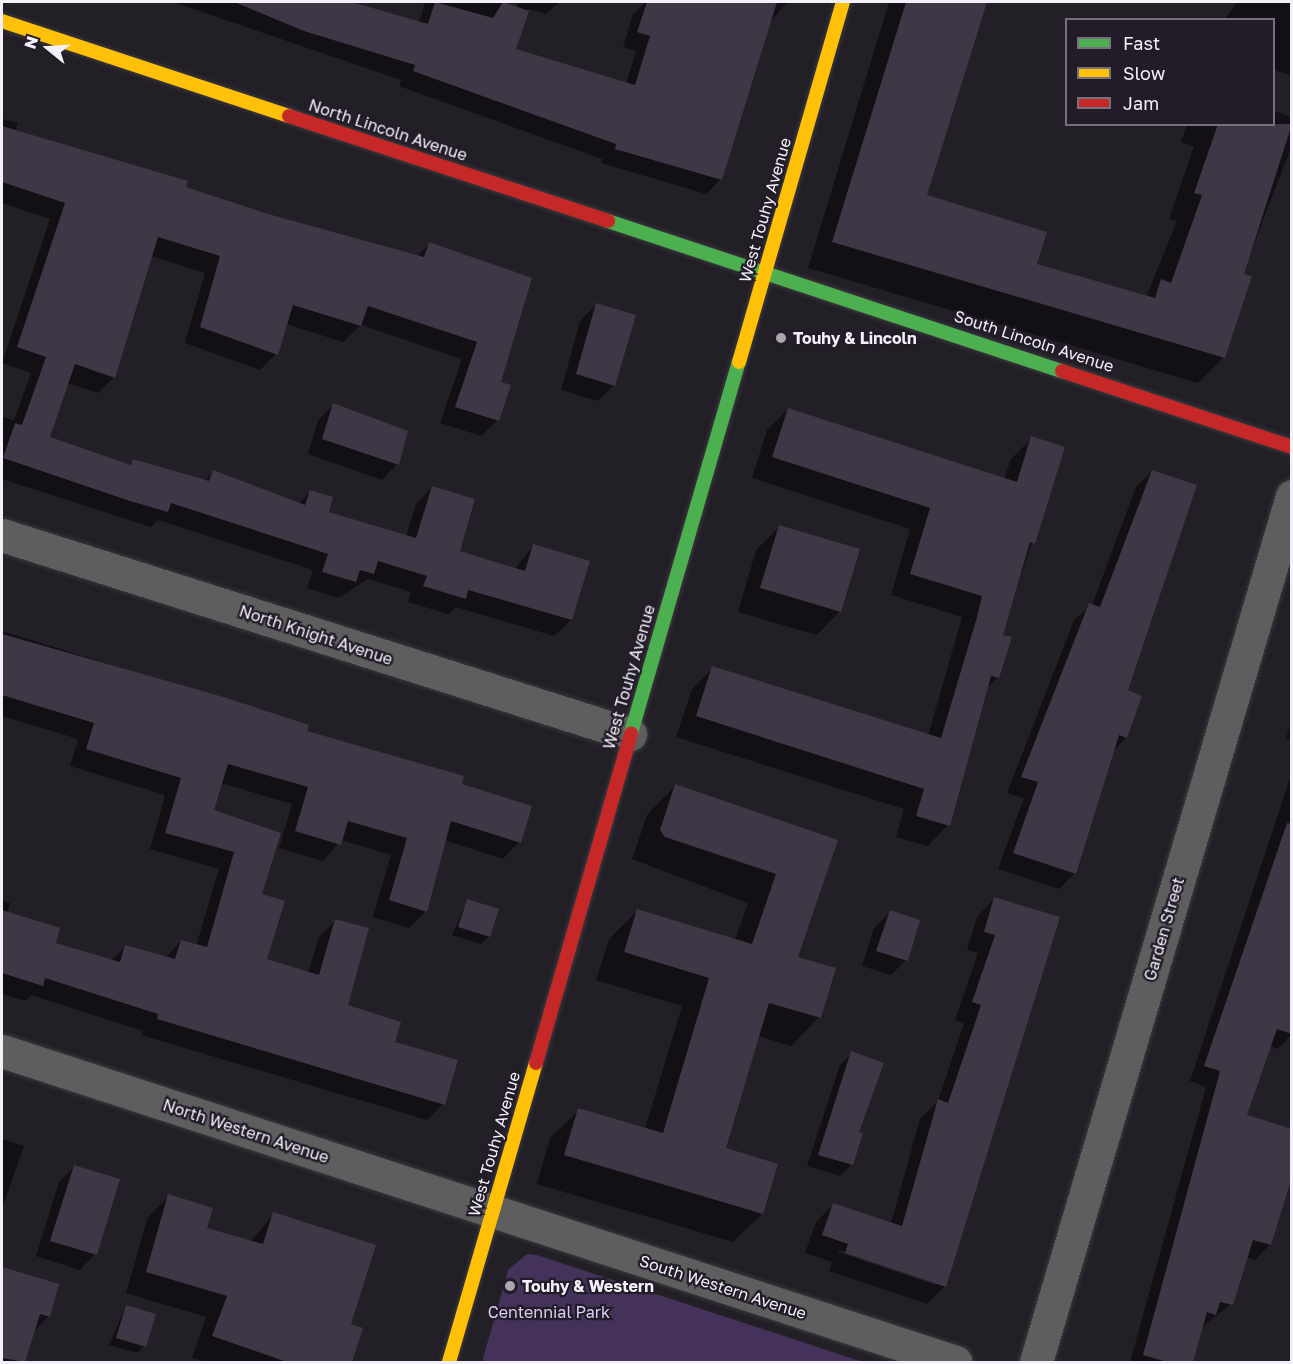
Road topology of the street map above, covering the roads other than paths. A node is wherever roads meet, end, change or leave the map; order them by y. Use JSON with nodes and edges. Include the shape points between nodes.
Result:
{"nodes":[{"id":1,"x":843,"y":2,"type":"edge"},
{"id":2,"x":2,"y":21,"type":"edge"},
{"id":3,"x":765,"y":271,"type":"junction"},
{"id":4,"x":1292,"y":447,"type":"edge"},
{"id":5,"x":1292,"y":496,"type":"edge"},
{"id":6,"x":2,"y":535,"type":"edge"},
{"id":7,"x":630,"y":734,"type":"junction"},
{"id":8,"x":2,"y":1051,"type":"edge"},
{"id":9,"x":491,"y":1210,"type":"junction"},
{"id":10,"x":449,"y":1362,"type":"edge"},
{"id":11,"x":956,"y":1362,"type":"edge"},
{"id":12,"x":1036,"y":1362,"type":"edge"}],
"edges":[{"from":1,"to":3,"type":"main road","name":"West Touhy Avenue"},
{"from":2,"to":3,"type":"main road","name":"North Lincoln Avenue"},
{"from":3,"to":4,"type":"main road","name":"South Lincoln Avenue"},
{"from":3,"to":7,"type":"main road","name":"West Touhy Avenue"},
{"from":5,"to":12,"type":"street","name":"Garden Street"},
{"from":6,"to":7,"type":"street","name":"North Knight Avenue"},
{"from":7,"to":9,"type":"main road","name":"West Touhy Avenue"},
{"from":8,"to":9,"type":"street","name":"North Western Avenue"},
{"from":9,"to":10,"type":"main road","name":"West Touhy Avenue"},
{"from":9,"to":11,"type":"street","name":"South Western Avenue"}]}
